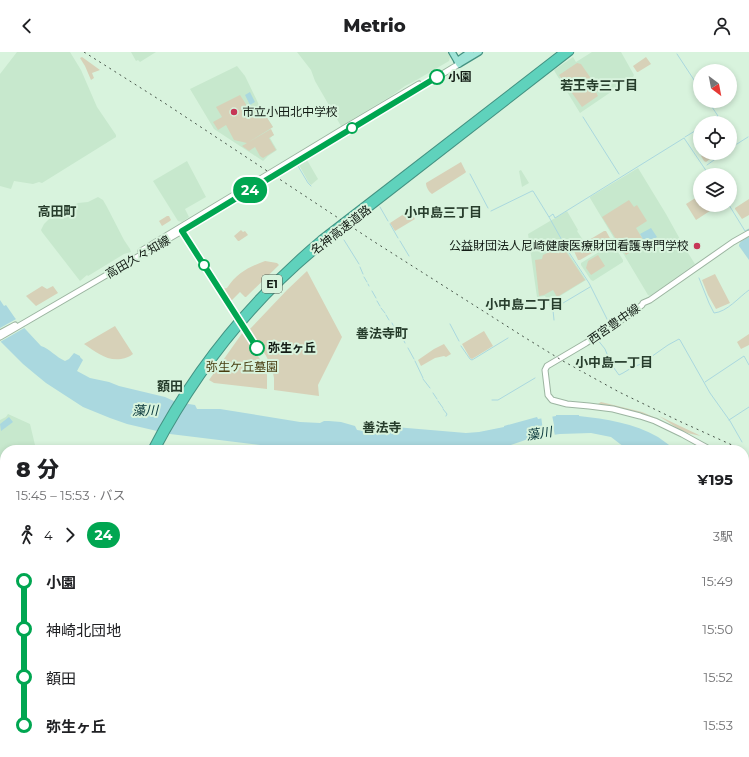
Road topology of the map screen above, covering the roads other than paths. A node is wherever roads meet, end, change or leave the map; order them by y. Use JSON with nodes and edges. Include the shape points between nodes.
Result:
{"nodes":[{"id":1,"x":452,"y":52,"type":"edge"},
{"id":2,"x":470,"y":52,"type":"edge"},
{"id":3,"x":479,"y":52,"type":"edge"},
{"id":4,"x":563,"y":52,"type":"edge"},
{"id":5,"x":570,"y":52,"type":"edge"},
{"id":6,"x":458,"y":62,"type":"junction"},
{"id":7,"x":372,"y":203,"type":"junction"},
{"id":8,"x":749,"y":233,"type":"edge"},
{"id":9,"x":34,"y":316,"type":"junction"},
{"id":10,"x":0,"y":333,"type":"edge"},
{"id":11,"x":0,"y":337,"type":"edge"},
{"id":12,"x":192,"y":384,"type":"junction"},
{"id":13,"x":154,"y":445,"type":"edge"},
{"id":14,"x":159,"y":445,"type":"edge"},
{"id":15,"x":702,"y":445,"type":"edge"}],
"edges":[{"from":1,"to":6,"type":"main road"},
{"from":2,"to":6,"type":"main road"},
{"from":3,"to":6,"type":"main road"},
{"from":4,"to":7,"type":"highway","name":"名神高速道路","number":"E1"},
{"from":5,"to":7,"type":"highway","name":"名神高速道路","number":"E1"},
{"from":6,"to":9,"type":"main road","name":"高田久々知線"},
{"from":7,"to":12,"type":"highway","name":"名神高速道路","number":"E1","via":[[310,255],[269,294]]},
{"from":8,"to":15,"type":"main road","name":"西宮豊中線","via":[[572,352],[547,366],[545,370],[548,395],[552,400],[614,409],[640,416]]},
{"from":9,"to":10,"type":"main road","name":"高田久々知線"},
{"from":9,"to":11,"type":"main road","name":"高田久々知線"},
{"from":12,"to":13,"type":"highway","name":"名神高速道路","number":"E1","via":[[174,408]]},
{"from":12,"to":14,"type":"highway","name":"名神高速道路","number":"E1"}]}
